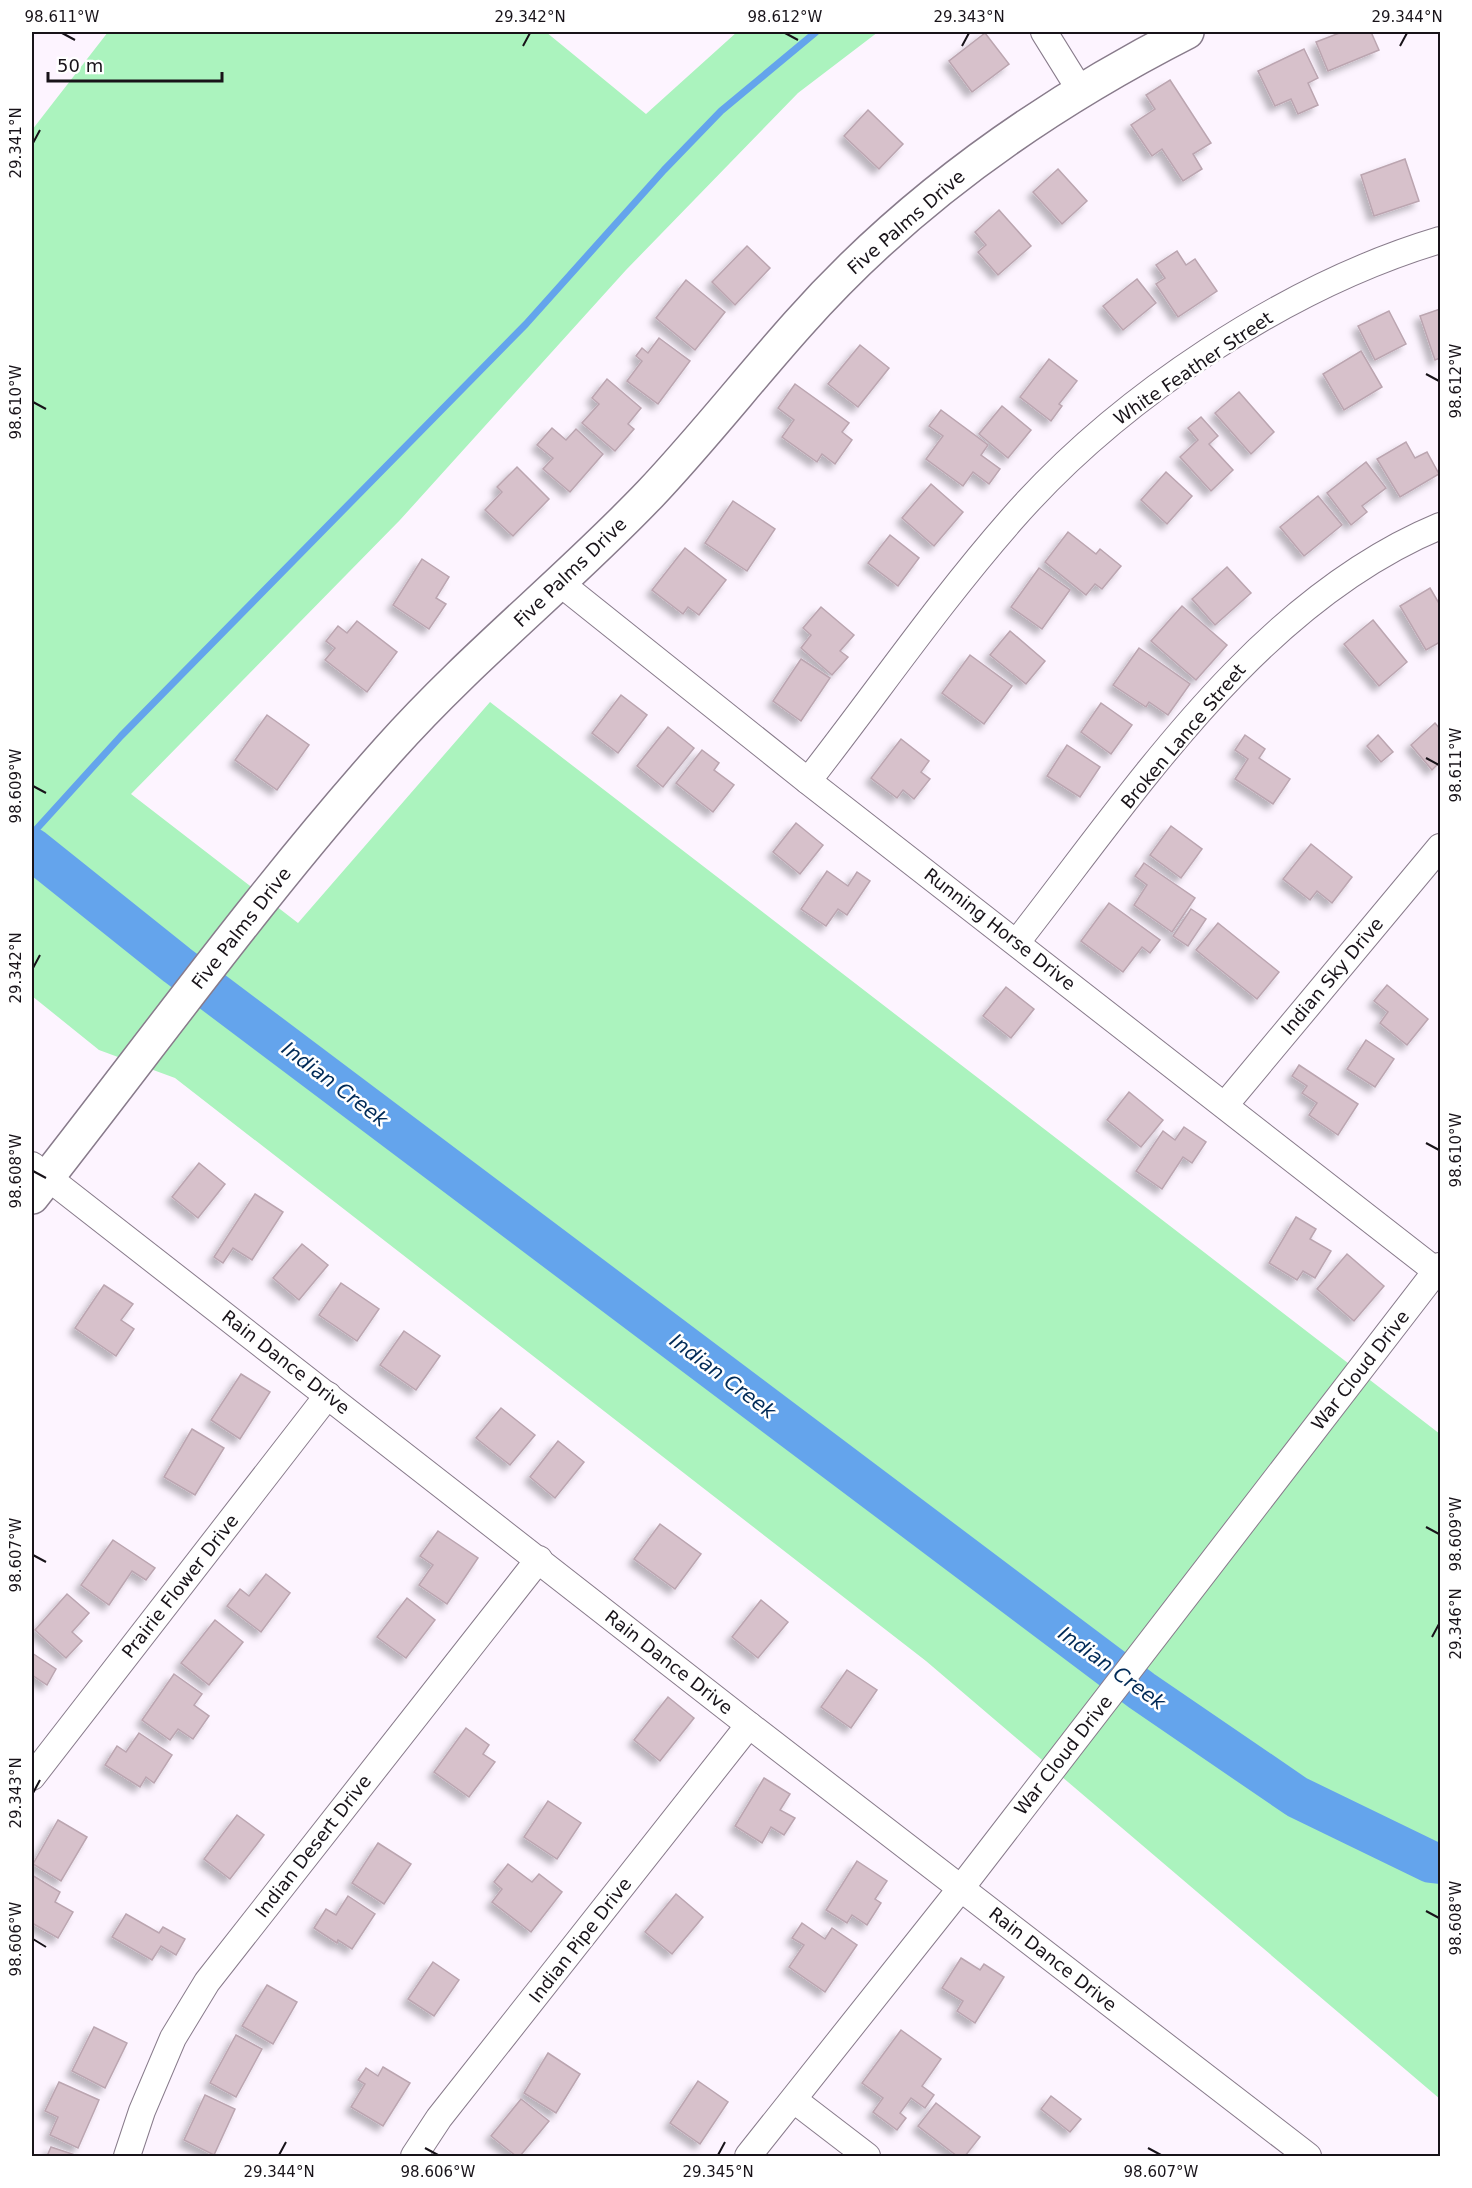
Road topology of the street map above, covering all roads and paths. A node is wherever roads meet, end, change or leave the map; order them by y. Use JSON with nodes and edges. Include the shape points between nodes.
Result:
{"nodes":[{"id":1,"x":1044,"y":32,"type":"edge"},
{"id":2,"x":1187,"y":32,"type":"edge"},
{"id":3,"x":1080,"y":90,"type":"junction"},
{"id":4,"x":1440,"y":240,"type":"edge"},
{"id":5,"x":1440,"y":526,"type":"edge"},
{"id":6,"x":560,"y":583,"type":"junction"},
{"id":7,"x":808,"y":781,"type":"junction"},
{"id":8,"x":1440,"y":847,"type":"edge"},
{"id":9,"x":1017,"y":942,"type":"junction"},
{"id":10,"x":1225,"y":1105,"type":"junction"},
{"id":11,"x":37,"y":1180,"type":"edge"},
{"id":12,"x":1439,"y":1270,"type":"edge"},
{"id":13,"x":328,"y":1395,"type":"junction"},
{"id":14,"x":539,"y":1559,"type":"junction"},
{"id":15,"x":749,"y":1725,"type":"junction"},
{"id":16,"x":32,"y":1778,"type":"edge"},
{"id":17,"x":961,"y":1888,"type":"junction"},
{"id":18,"x":794,"y":2100,"type":"junction"},
{"id":19,"x":127,"y":2157,"type":"edge"},
{"id":20,"x":414,"y":2157,"type":"edge"},
{"id":21,"x":748,"y":2157,"type":"edge"},
{"id":22,"x":867,"y":2157,"type":"edge"},
{"id":23,"x":1308,"y":2157,"type":"edge"}],
"edges":[{"from":1,"to":3,"type":"street"},
{"from":2,"to":3,"type":"street","name":"Five Palms Drive"},
{"from":3,"to":6,"type":"street","name":"Five Palms Drive","via":[[962,172],[894,228],[798,324],[697,445]]},
{"from":4,"to":7,"type":"street","name":"White Feather Street","via":[[1320,286],[1233,336],[1108,426],[1013,518]]},
{"from":5,"to":9,"type":"street","name":"Broken Lance Street","via":[[1342,578],[1230,677]]},
{"from":6,"to":7,"type":"street","name":"Running Horse Drive"},
{"from":6,"to":11,"type":"street","name":"Five Palms Drive","via":[[393,745],[339,806],[140,1058]]},
{"from":7,"to":9,"type":"street","name":"Running Horse Drive"},
{"from":8,"to":10,"type":"street","name":"Indian Sky Drive"},
{"from":9,"to":10,"type":"street","name":"Running Horse Drive"},
{"from":10,"to":12,"type":"street","name":"Running Horse Drive"},
{"from":11,"to":13,"type":"street","name":"Rain Dance Drive"},
{"from":12,"to":17,"type":"street","name":"War Cloud Drive"},
{"from":13,"to":14,"type":"street","name":"Rain Dance Drive"},
{"from":13,"to":16,"type":"street","name":"Prairie Flower Drive"},
{"from":14,"to":15,"type":"street","name":"Rain Dance Drive"},
{"from":14,"to":19,"type":"street","name":"Indian Desert Drive","via":[[207,1982],[173,2038]]},
{"from":15,"to":17,"type":"street","name":"Rain Dance Drive"},
{"from":15,"to":20,"type":"street","name":"Indian Pipe Drive","via":[[439,2118]]},
{"from":17,"to":18,"type":"street","name":"War Cloud Drive"},
{"from":17,"to":23,"type":"street","name":"Rain Dance Drive"},
{"from":18,"to":21,"type":"street","name":"War Cloud Drive"},
{"from":18,"to":22,"type":"street"}]}
